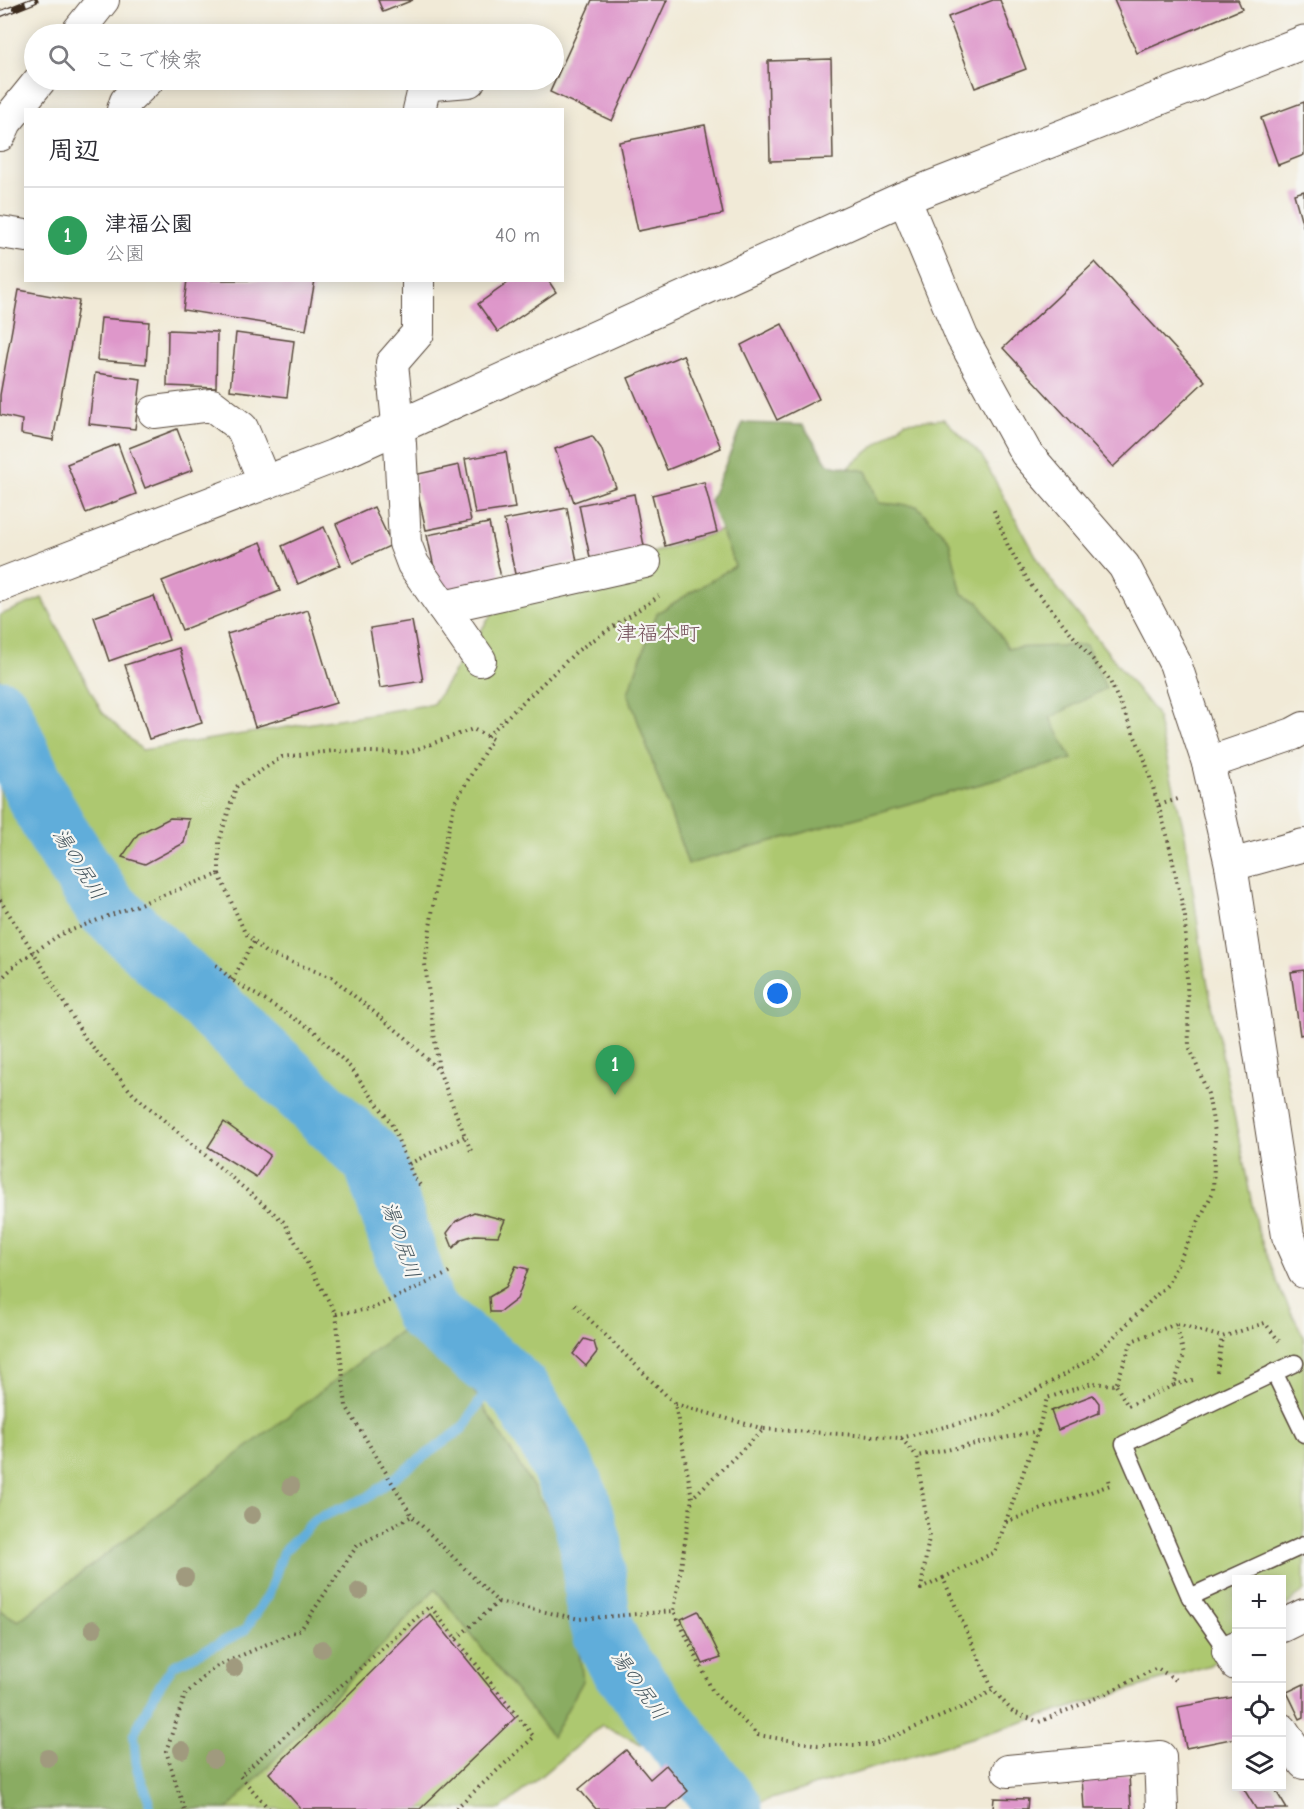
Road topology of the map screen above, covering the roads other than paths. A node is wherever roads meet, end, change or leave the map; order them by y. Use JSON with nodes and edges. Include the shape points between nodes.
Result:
{"nodes":[{"id":1,"x":103,"y":0,"type":"edge"},
{"id":2,"x":84,"y":24,"type":"edge"},
{"id":3,"x":1304,"y":42,"type":"edge"},
{"id":4,"x":32,"y":90,"type":"edge"},
{"id":5,"x":137,"y":90,"type":"edge"},
{"id":6,"x":124,"y":108,"type":"edge"},
{"id":7,"x":0,"y":135,"type":"edge"},
{"id":8,"x":904,"y":198,"type":"junction"},
{"id":9,"x":0,"y":232,"type":"edge"},
{"id":10,"x":24,"y":236,"type":"edge"},
{"id":11,"x":418,"y":282,"type":"edge"},
{"id":12,"x":154,"y":412,"type":"dead end"},
{"id":13,"x":398,"y":427,"type":"junction"},
{"id":14,"x":265,"y":483,"type":"junction"},
{"id":15,"x":645,"y":562,"type":"dead end"},
{"id":16,"x":0,"y":585,"type":"edge"},
{"id":17,"x":443,"y":607,"type":"junction"},
{"id":18,"x":480,"y":660,"type":"dead end"},
{"id":19,"x":1304,"y":728,"type":"edge"},
{"id":20,"x":1208,"y":763,"type":"junction"},
{"id":21,"x":1304,"y":845,"type":"edge"},
{"id":22,"x":1231,"y":865,"type":"junction"},
{"id":23,"x":1304,"y":1272,"type":"edge"},
{"id":24,"x":1295,"y":1363,"type":"road end"},
{"id":25,"x":1274,"y":1372,"type":"junction"},
{"id":26,"x":1304,"y":1434,"type":"edge"},
{"id":27,"x":1304,"y":1545,"type":"edge"},
{"id":28,"x":1190,"y":1597,"type":"junction"},
{"id":29,"x":1304,"y":1615,"type":"edge"},
{"id":30,"x":1286,"y":1624,"type":"edge"},
{"id":31,"x":1232,"y":1651,"type":"edge"},
{"id":32,"x":1286,"y":1737,"type":"edge"},
{"id":33,"x":1304,"y":1763,"type":"edge"},
{"id":34,"x":1008,"y":1771,"type":"dead end"},
{"id":35,"x":1162,"y":1809,"type":"edge"}],
"edges":[{"from":1,"to":2,"type":"street"},
{"from":3,"to":8,"type":"street"},
{"from":4,"to":7,"type":"street"},
{"from":5,"to":6,"type":"street"},
{"from":8,"to":13,"type":"street"},
{"from":8,"to":20,"type":"street","via":[[962,337],[1026,453],[1124,566],[1175,663]]},
{"from":9,"to":10,"type":"street"},
{"from":11,"to":13,"type":"street","via":[[418,333],[392,363]]},
{"from":12,"to":14,"type":"street","via":[[212,405],[242,428]]},
{"from":13,"to":14,"type":"street"},
{"from":13,"to":17,"type":"street","via":[[405,543],[413,564]]},
{"from":14,"to":16,"type":"street"},
{"from":15,"to":17,"type":"street"},
{"from":17,"to":18,"type":"street"},
{"from":19,"to":20,"type":"street"},
{"from":20,"to":22,"type":"street"},
{"from":21,"to":22,"type":"street"},
{"from":22,"to":23,"type":"street","via":[[1288,1236]]},
{"from":24,"to":25,"type":"lane"},
{"from":25,"to":26,"type":"lane"},
{"from":25,"to":28,"type":"lane","via":[[1124,1444]]},
{"from":27,"to":28,"type":"lane"},
{"from":28,"to":31,"type":"lane"},
{"from":29,"to":30,"type":"street"},
{"from":32,"to":33,"type":"street"},
{"from":34,"to":35,"type":"street","via":[[1160,1757]]}]}
